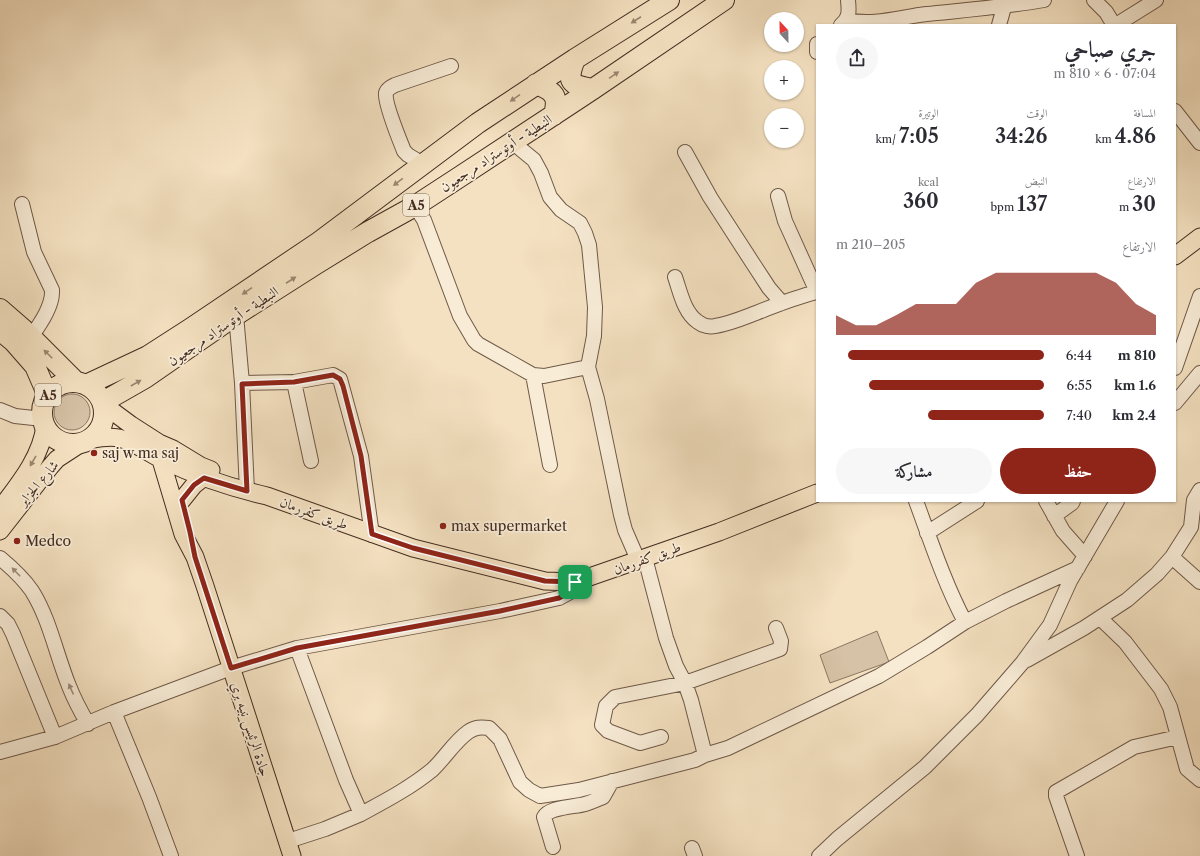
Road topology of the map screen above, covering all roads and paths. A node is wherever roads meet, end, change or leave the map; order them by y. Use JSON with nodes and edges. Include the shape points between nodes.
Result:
{"nodes":[{"id":1,"x":670,"y":0,"type":"edge"},
{"id":2,"x":724,"y":0,"type":"edge"},
{"id":3,"x":848,"y":0,"type":"edge"},
{"id":4,"x":1044,"y":0,"type":"edge"},
{"id":5,"x":1094,"y":0,"type":"edge"},
{"id":6,"x":1156,"y":0,"type":"edge"},
{"id":7,"x":1004,"y":7,"type":"junction"},
{"id":8,"x":911,"y":21,"type":"edge"},
{"id":9,"x":844,"y":22,"type":"edge"},
{"id":10,"x":999,"y":24,"type":"edge"},
{"id":11,"x":1114,"y":24,"type":"edge"},
{"id":12,"x":1117,"y":24,"type":"edge"},
{"id":13,"x":575,"y":59,"type":"junction"},
{"id":14,"x":451,"y":66,"type":"dead end"},
{"id":15,"x":536,"y":84,"type":"junction"},
{"id":16,"x":593,"y":89,"type":"junction"},
{"id":17,"x":1176,"y":112,"type":"edge"},
{"id":18,"x":554,"y":115,"type":"junction"},
{"id":19,"x":512,"y":142,"type":"junction"},
{"id":20,"x":1200,"y":144,"type":"edge"},
{"id":21,"x":684,"y":152,"type":"dead end"},
{"id":22,"x":423,"y":164,"type":"junction"},
{"id":23,"x":778,"y":196,"type":"dead end"},
{"id":24,"x":22,"y":204,"type":"dead end"},
{"id":25,"x":415,"y":206,"type":"junction"},
{"id":26,"x":1200,"y":237,"type":"edge"},
{"id":27,"x":1176,"y":255,"type":"edge"},
{"id":28,"x":675,"y":277,"type":"dead end"},
{"id":29,"x":816,"y":290,"type":"edge"},
{"id":30,"x":816,"y":292,"type":"edge"},
{"id":31,"x":1200,"y":296,"type":"edge"},
{"id":32,"x":782,"y":303,"type":"junction"},
{"id":33,"x":0,"y":309,"type":"edge"},
{"id":34,"x":236,"y":315,"type":"junction"},
{"id":35,"x":1195,"y":324,"type":"edge"},
{"id":36,"x":0,"y":330,"type":"edge"},
{"id":37,"x":32,"y":337,"type":"junction"},
{"id":38,"x":1178,"y":349,"type":"edge"},
{"id":39,"x":1176,"y":362,"type":"edge"},
{"id":40,"x":588,"y":367,"type":"junction"},
{"id":41,"x":1200,"y":373,"type":"edge"},
{"id":42,"x":533,"y":375,"type":"junction"},
{"id":43,"x":294,"y":382,"type":"junction"},
{"id":44,"x":81,"y":383,"type":"junction"},
{"id":45,"x":242,"y":384,"type":"junction"},
{"id":46,"x":48,"y":396,"type":"junction"},
{"id":47,"x":1176,"y":402,"type":"edge"},
{"id":48,"x":103,"y":403,"type":"junction"},
{"id":49,"x":0,"y":410,"type":"edge"},
{"id":50,"x":44,"y":422,"type":"junction"},
{"id":51,"x":86,"y":441,"type":"junction"},
{"id":52,"x":167,"y":454,"type":"junction"},
{"id":53,"x":311,"y":461,"type":"dead end"},
{"id":54,"x":550,"y":465,"type":"dead end"},
{"id":55,"x":204,"y":478,"type":"junction"},
{"id":56,"x":247,"y":487,"type":"junction"},
{"id":57,"x":1200,"y":490,"type":"edge"},
{"id":58,"x":816,"y":493,"type":"edge"},
{"id":59,"x":182,"y":500,"type":"junction"},
{"id":60,"x":916,"y":502,"type":"edge"},
{"id":61,"x":975,"y":502,"type":"edge"},
{"id":62,"x":1047,"y":502,"type":"edge"},
{"id":63,"x":1072,"y":502,"type":"edge"},
{"id":64,"x":1115,"y":502,"type":"edge"},
{"id":65,"x":0,"y":508,"type":"edge"},
{"id":66,"x":1054,"y":516,"type":"junction"},
{"id":67,"x":0,"y":531,"type":"edge"},
{"id":68,"x":928,"y":533,"type":"junction"},
{"id":69,"x":372,"y":534,"type":"junction"},
{"id":70,"x":1085,"y":556,"type":"junction"},
{"id":71,"x":195,"y":557,"type":"junction"},
{"id":72,"x":1172,"y":557,"type":"junction"},
{"id":73,"x":0,"y":558,"type":"edge"},
{"id":74,"x":642,"y":559,"type":"junction"},
{"id":75,"x":1078,"y":568,"type":"junction"},
{"id":76,"x":575,"y":582,"type":"junction"},
{"id":77,"x":1200,"y":582,"type":"edge"},
{"id":78,"x":0,"y":616,"type":"edge"},
{"id":79,"x":1100,"y":618,"type":"junction"},
{"id":80,"x":965,"y":622,"type":"junction"},
{"id":81,"x":776,"y":628,"type":"dead end"},
{"id":82,"x":297,"y":648,"type":"junction"},
{"id":83,"x":1023,"y":662,"type":"junction"},
{"id":84,"x":231,"y":668,"type":"junction"},
{"id":85,"x":685,"y":683,"type":"junction"},
{"id":86,"x":114,"y":712,"type":"junction"},
{"id":87,"x":88,"y":724,"type":"junction"},
{"id":88,"x":55,"y":737,"type":"junction"},
{"id":89,"x":661,"y":737,"type":"dead end"},
{"id":90,"x":1178,"y":737,"type":"junction"},
{"id":91,"x":0,"y":752,"type":"edge"},
{"id":92,"x":705,"y":755,"type":"junction"},
{"id":93,"x":1200,"y":780,"type":"edge"},
{"id":94,"x":612,"y":781,"type":"junction"},
{"id":95,"x":361,"y":814,"type":"junction"},
{"id":96,"x":553,"y":847,"type":"dead end"},
{"id":97,"x":290,"y":849,"type":"edge"},
{"id":98,"x":170,"y":856,"type":"edge"},
{"id":99,"x":819,"y":856,"type":"edge"},
{"id":100,"x":1077,"y":856,"type":"edge"}],
"edges":[{"from":1,"to":13,"type":"highway","name":"النبطية - أوتوستراد مرجعيون","number":"A5","one_way":true},
{"from":16,"to":2,"type":"highway","name":"النبطية - أوتوستراد مرجعيون","number":"A5","one_way":true},
{"from":3,"to":9,"type":"street","via":[[849,15]]},
{"from":4,"to":7,"type":"street"},
{"from":5,"to":11,"type":"street"},
{"from":6,"to":12,"type":"street"},
{"from":7,"to":8,"type":"street"},
{"from":7,"to":10,"type":"street"},
{"from":8,"to":9,"type":"street"},
{"from":13,"to":15,"type":"highway","name":"النبطية - أوتوستراد مرجعيون","number":"A5"},
{"from":13,"to":16,"type":"highway","via":[[570,78],[579,86]]},
{"from":14,"to":22,"type":"street","via":[[395,85],[386,92],[387,103],[404,151]]},
{"from":15,"to":18,"type":"highway","via":[[548,89],[556,99]]},
{"from":15,"to":22,"type":"highway","name":"النبطية - أوتوستراد مرجعيون","number":"A5","one_way":true},
{"from":16,"to":18,"type":"highway","name":"النبطية - أوتوستراد مرجعيون","number":"A5"},
{"from":17,"to":20,"type":"street"},
{"from":18,"to":19,"type":"highway","name":"النبطية - أوتوستراد مرجعيون","number":"A5"},
{"from":19,"to":25,"type":"highway","name":"النبطية - أوتوستراد مرجعيون","number":"A5"},
{"from":19,"to":40,"type":"street","via":[[534,160],[550,197],[561,210],[580,223],[585,233],[595,307],[594,336]]},
{"from":21,"to":32,"type":"street","via":[[752,262]]},
{"from":22,"to":44,"type":"highway","name":"النبطية - أوتوستراد مرجعيون","number":"A5","one_way":true,"via":[[319,242],[178,337],[148,356]]},
{"from":23,"to":29,"type":"street","via":[[785,221]]},
{"from":24,"to":37,"type":"street","via":[[34,252],[51,285],[53,295]]},
{"from":34,"to":25,"type":"highway","name":"النبطية - أوتوستراد مرجعيون","number":"A5","one_way":true,"via":[[368,232]]},
{"from":25,"to":42,"type":"street","via":[[424,220],[460,316],[474,340]]},
{"from":26,"to":27,"type":"main road"},
{"from":28,"to":32,"type":"street","via":[[685,306],[692,317],[705,326],[738,320]]},
{"from":30,"to":32,"type":"street"},
{"from":31,"to":35,"type":"street"},
{"from":33,"to":37,"type":"highway","number":"A5"},
{"from":34,"to":45,"type":"street"},
{"from":48,"to":34,"type":"highway","name":"النبطية - أوتوستراد مرجعيون","number":"A5","one_way":true},
{"from":35,"to":38,"type":"street"},
{"from":36,"to":46,"type":"highway","number":"A5","via":[[35,366]]},
{"from":44,"to":37,"type":"highway","number":"A5","one_way":true},
{"from":38,"to":39,"type":"street"},
{"from":40,"to":42,"type":"street","via":[[544,376]]},
{"from":40,"to":74,"type":"street","via":[[625,530]]},
{"from":41,"to":47,"type":"street"},
{"from":42,"to":54,"type":"street"},
{"from":43,"to":45,"type":"street"},
{"from":43,"to":53,"type":"street"},
{"from":43,"to":69,"type":"street","via":[[333,375],[340,379],[361,456]]},
{"from":44,"to":46,"type":"highway","number":"A5","via":[[65,383],[55,388]]},
{"from":44,"to":48,"type":"highway","number":"A5","via":[[99,395]]},
{"from":45,"to":56,"type":"street"},
{"from":46,"to":50,"type":"highway","number":"A5","via":[[43,407]]},
{"from":48,"to":51,"type":"highway","via":[[104,418],[99,431]]},
{"from":48,"to":52,"type":"main road"},
{"from":49,"to":50,"type":"street"},
{"from":50,"to":51,"type":"highway","number":"A5","via":[[51,434],[60,441],[71,444]]},
{"from":50,"to":65,"type":"main road","name":"شارع الجزاير","one_way":true,"via":[[44,437],[36,455]]},
{"from":51,"to":52,"type":"main road","via":[[102,437],[120,439]]},
{"from":51,"to":67,"type":"main road","name":"شارع الجزاير","via":[[57,459]]},
{"from":52,"to":55,"type":"main road"},
{"from":52,"to":56,"type":"main road"},
{"from":52,"to":59,"type":"main road"},
{"from":52,"to":71,"type":"main road","via":[[183,534]]},
{"from":55,"to":56,"type":"main road"},
{"from":55,"to":59,"type":"main road","via":[[194,485]]},
{"from":56,"to":69,"type":"main road","name":"طريق كفررمان"},
{"from":57,"to":72,"type":"street","via":[[1194,500],[1191,527]]},
{"from":58,"to":74,"type":"main road","name":"طريق كفررمان"},
{"from":59,"to":71,"type":"main road"},
{"from":60,"to":68,"type":"street"},
{"from":61,"to":68,"type":"street"},
{"from":62,"to":66,"type":"street"},
{"from":63,"to":66,"type":"street"},
{"from":64,"to":70,"type":"street"},
{"from":66,"to":70,"type":"street","via":[[1063,531]]},
{"from":68,"to":80,"type":"street"},
{"from":69,"to":76,"type":"main road","name":"طريق كفررمان","via":[[413,548],[545,581]]},
{"from":70,"to":75,"type":"street"},
{"from":71,"to":84,"type":"main road","name":"جادة الرئيس نبيه بري"},
{"from":72,"to":77,"type":"street"},
{"from":72,"to":79,"type":"street","via":[[1127,600]]},
{"from":87,"to":73,"type":"street","one_way":true,"via":[[69,686],[48,623],[32,592],[19,575]]},
{"from":74,"to":76,"type":"main road","name":"طريق كفررمان"},
{"from":74,"to":85,"type":"street","via":[[666,638]]},
{"from":75,"to":80,"type":"street"},
{"from":75,"to":83,"type":"street","via":[[1050,625]]},
{"from":76,"to":82,"type":"street","via":[[570,592],[552,600]]},
{"from":78,"to":88,"type":"street","via":[[13,634]]},
{"from":79,"to":83,"type":"street"},
{"from":79,"to":90,"type":"street","via":[[1125,642],[1161,689],[1170,707]]},
{"from":80,"to":92,"type":"street","via":[[879,676],[728,748]]},
{"from":81,"to":85,"type":"street","via":[[781,641],[780,649]]},
{"from":82,"to":84,"type":"street"},
{"from":82,"to":95,"type":"street"},
{"from":83,"to":99,"type":"street","via":[[977,715],[926,767]]},
{"from":84,"to":86,"type":"street"},
{"from":84,"to":97,"type":"main road","name":"جادة الرئيس نبيه بري"},
{"from":85,"to":89,"type":"street","via":[[615,696],[606,706],[602,725],[608,731],[640,743]]},
{"from":85,"to":92,"type":"street"},
{"from":86,"to":87,"type":"street"},
{"from":86,"to":98,"type":"street"},
{"from":87,"to":88,"type":"street"},
{"from":88,"to":91,"type":"street"},
{"from":90,"to":93,"type":"street","via":[[1187,769]]},
{"from":90,"to":100,"type":"street","via":[[1134,747],[1056,792]]},
{"from":92,"to":94,"type":"street","via":[[695,760]]},
{"from":94,"to":95,"type":"street","via":[[540,796],[520,782],[500,739],[489,728],[478,727],[469,732],[410,787]]},
{"from":94,"to":96,"type":"street","via":[[603,797],[546,813],[544,817]]},
{"from":95,"to":97,"type":"street","via":[[326,829]]}]}
